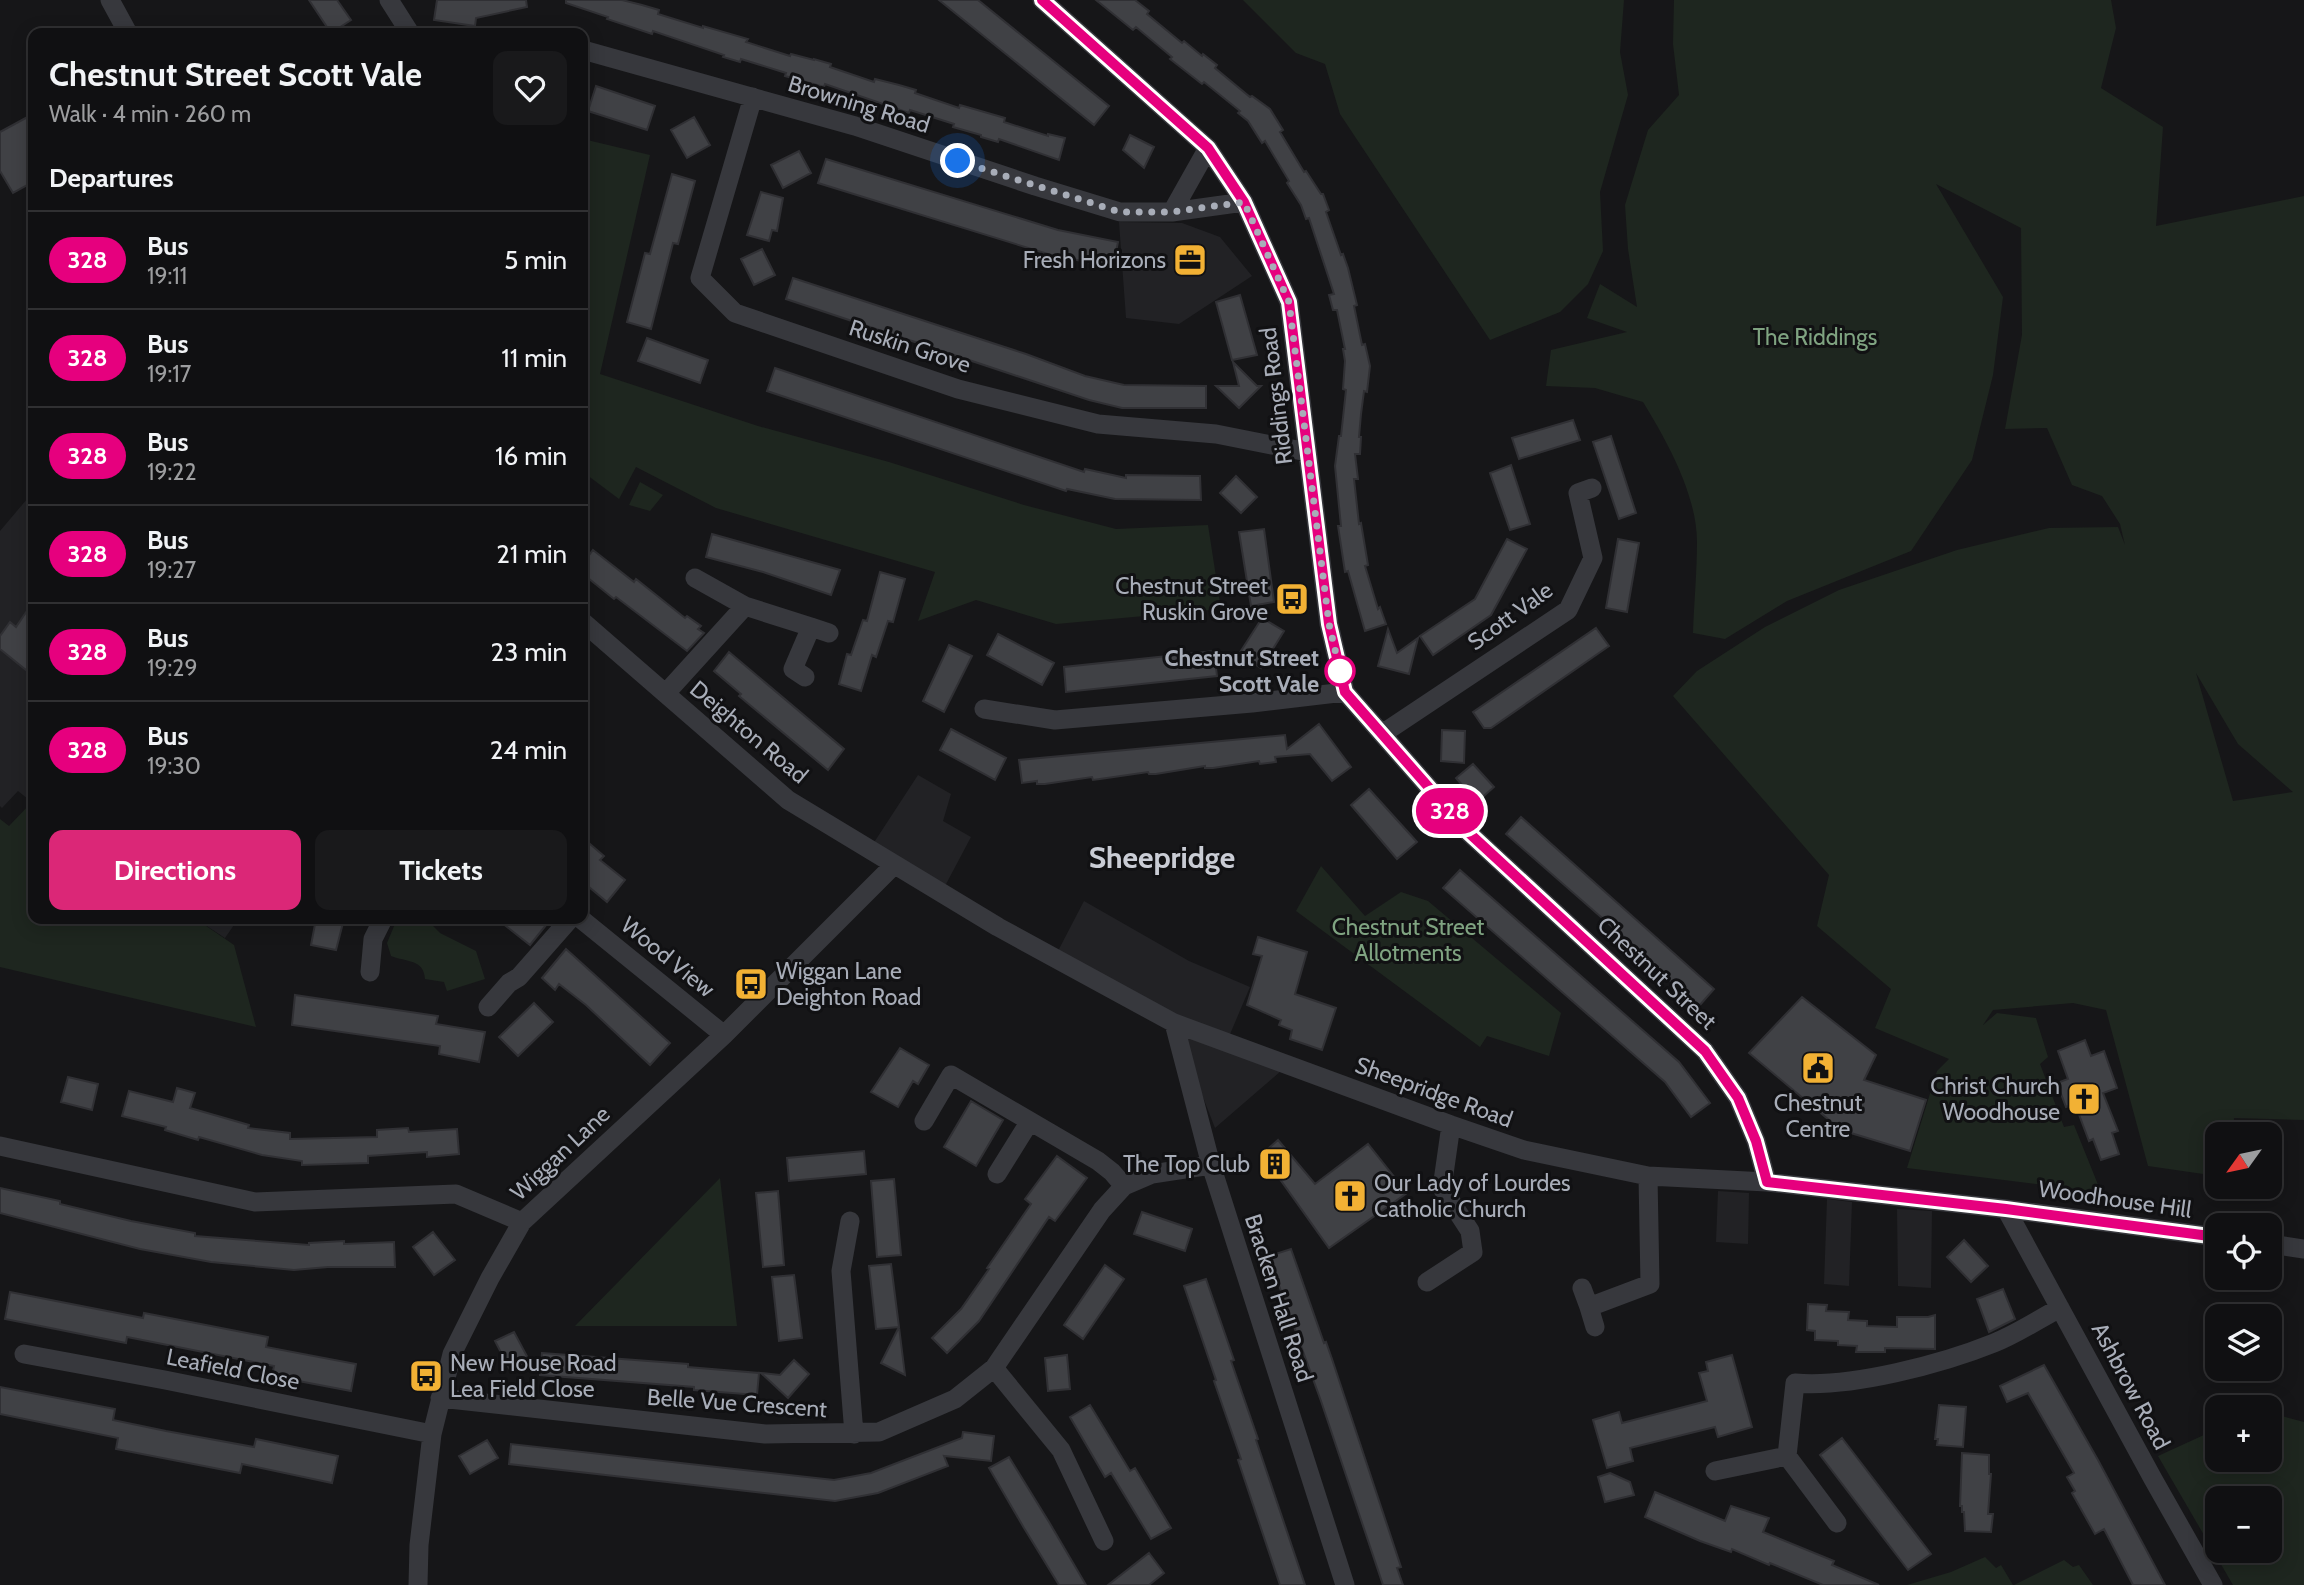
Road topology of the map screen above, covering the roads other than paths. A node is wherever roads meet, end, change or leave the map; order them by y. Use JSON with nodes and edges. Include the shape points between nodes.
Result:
{"nodes":[{"id":1,"x":110,"y":0,"type":"edge"},
{"id":2,"x":389,"y":0,"type":"edge"},
{"id":3,"x":1042,"y":0,"type":"edge"},
{"id":4,"x":125,"y":28,"type":"edge"},
{"id":5,"x":407,"y":28,"type":"edge"},
{"id":6,"x":588,"y":51,"type":"edge"},
{"id":7,"x":753,"y":97,"type":"junction"},
{"id":8,"x":1208,"y":148,"type":"junction"},
{"id":9,"x":1244,"y":202,"type":"junction"},
{"id":10,"x":1172,"y":212,"type":"junction"},
{"id":11,"x":1307,"y":452,"type":"junction"},
{"id":12,"x":1577,"y":493,"type":"dead end"},
{"id":13,"x":695,"y":578,"type":"dead end"},
{"id":14,"x":745,"y":606,"type":"junction"},
{"id":15,"x":588,"y":626,"type":"edge"},
{"id":16,"x":805,"y":677,"type":"dead end"},
{"id":17,"x":1345,"y":692,"type":"junction"},
{"id":18,"x":666,"y":693,"type":"junction"},
{"id":19,"x":984,"y":709,"type":"dead end"},
{"id":20,"x":1382,"y":734,"type":"junction"},
{"id":21,"x":1468,"y":832,"type":"joint"},
{"id":22,"x":893,"y":866,"type":"junction"},
{"id":23,"x":380,"y":924,"type":"edge"},
{"id":24,"x":566,"y":924,"type":"edge"},
{"id":25,"x":588,"y":924,"type":"edge"},
{"id":26,"x":370,"y":972,"type":"dead end"},
{"id":27,"x":488,"y":1007,"type":"dead end"},
{"id":28,"x":1174,"y":1023,"type":"junction"},
{"id":29,"x":724,"y":1035,"type":"junction"},
{"id":30,"x":924,"y":1121,"type":"dead end"},
{"id":31,"x":1030,"y":1121,"type":"junction"},
{"id":32,"x":1451,"y":1125,"type":"junction"},
{"id":33,"x":0,"y":1146,"type":"edge"},
{"id":34,"x":1211,"y":1165,"type":"junction"},
{"id":35,"x":997,"y":1174,"type":"dead end"},
{"id":36,"x":1647,"y":1176,"type":"junction"},
{"id":37,"x":1767,"y":1182,"type":"junction"},
{"id":38,"x":1124,"y":1186,"type":"junction"},
{"id":39,"x":2006,"y":1209,"type":"junction"},
{"id":40,"x":850,"y":1221,"type":"dead end"},
{"id":41,"x":522,"y":1222,"type":"junction"},
{"id":42,"x":2205,"y":1235,"type":"edge"},
{"id":43,"x":2282,"y":1246,"type":"edge"},
{"id":44,"x":2304,"y":1249,"type":"edge"},
{"id":45,"x":1427,"y":1282,"type":"dead end"},
{"id":46,"x":1582,"y":1288,"type":"dead end"},
{"id":47,"x":1589,"y":1307,"type":"junction"},
{"id":48,"x":2060,"y":1308,"type":"junction"},
{"id":49,"x":1595,"y":1327,"type":"dead end"},
{"id":50,"x":24,"y":1354,"type":"dead end"},
{"id":51,"x":994,"y":1368,"type":"junction"},
{"id":52,"x":440,"y":1398,"type":"junction"},
{"id":53,"x":432,"y":1434,"type":"junction"},
{"id":54,"x":853,"y":1434,"type":"junction"},
{"id":55,"x":1787,"y":1456,"type":"junction"},
{"id":56,"x":1715,"y":1471,"type":"dead end"},
{"id":57,"x":1837,"y":1523,"type":"dead end"},
{"id":58,"x":1104,"y":1541,"type":"dead end"},
{"id":59,"x":418,"y":1585,"type":"edge"},
{"id":60,"x":1345,"y":1585,"type":"edge"},
{"id":61,"x":2213,"y":1585,"type":"edge"}],
"edges":[{"from":1,"to":4,"type":"street"},
{"from":2,"to":5,"type":"street"},
{"from":3,"to":8,"type":"street","name":"Riddings Road"},
{"from":6,"to":7,"type":"street","name":"Browning Road"},
{"from":7,"to":10,"type":"street","name":"Browning Road","via":[[1120,212]]},
{"from":7,"to":11,"type":"street","name":"Ruskin Grove","via":[[700,278],[735,313],[958,389],[1098,424],[1216,434]]},
{"from":8,"to":9,"type":"street","name":"Riddings Road"},
{"from":8,"to":10,"type":"street"},
{"from":9,"to":10,"type":"street","name":"Browning Road"},
{"from":9,"to":11,"type":"street","name":"Riddings Road","via":[[1289,302]]},
{"from":11,"to":17,"type":"street","name":"Riddings Road","via":[[1329,624]]},
{"from":12,"to":20,"type":"street","name":"Scott Vale","via":[[1593,558],[1568,610]]},
{"from":13,"to":14,"type":"street"},
{"from":14,"to":16,"type":"street","via":[[820,630],[793,669]]},
{"from":14,"to":18,"type":"street"},
{"from":15,"to":18,"type":"street","name":"Deighton Road"},
{"from":17,"to":19,"type":"street","via":[[1055,720]]},
{"from":17,"to":20,"type":"street","name":"Riddings Road"},
{"from":18,"to":22,"type":"street","name":"Deighton Road","via":[[788,800]]},
{"from":20,"to":21,"type":"street","name":"Riddings Road"},
{"from":21,"to":37,"type":"street","name":"Chestnut Street","via":[[1705,1051],[1738,1098]]},
{"from":22,"to":28,"type":"street","name":"Sheepridge Road"},
{"from":22,"to":29,"type":"street","name":"Wiggan Lane"},
{"from":23,"to":26,"type":"street","via":[[373,939]]},
{"from":24,"to":27,"type":"street"},
{"from":25,"to":29,"type":"street","name":"Wood View"},
{"from":28,"to":32,"type":"street","name":"Sheepridge Road"},
{"from":28,"to":34,"type":"street","name":"Bracken Hall Road"},
{"from":29,"to":41,"type":"street","name":"Wiggan Lane"},
{"from":30,"to":31,"type":"street","via":[[951,1075]]},
{"from":31,"to":35,"type":"street"},
{"from":31,"to":38,"type":"street","via":[[1098,1161]]},
{"from":32,"to":36,"type":"street","name":"Sheepridge Road","via":[[1524,1150]]},
{"from":32,"to":45,"type":"street","via":[[1442,1188],[1470,1231],[1473,1252]]},
{"from":33,"to":41,"type":"street","name":"Wiggan Lane","via":[[255,1202],[456,1194]]},
{"from":34,"to":38,"type":"street","name":"Belle Vue Crescent","via":[[1152,1174]]},
{"from":34,"to":60,"type":"street","name":"Bracken Hall Road"},
{"from":36,"to":37,"type":"street","name":"Sheepridge Road"},
{"from":36,"to":47,"type":"street","via":[[1650,1284]]},
{"from":37,"to":39,"type":"street","name":"Sheepridge Road"},
{"from":38,"to":51,"type":"street","name":"Belle Vue Crescent","via":[[1102,1210]]},
{"from":39,"to":42,"type":"street","name":"Woodhouse Hill"},
{"from":39,"to":48,"type":"street","name":"Ashbrow Road"},
{"from":40,"to":54,"type":"street","via":[[841,1271]]},
{"from":41,"to":52,"type":"street","via":[[452,1354]]},
{"from":43,"to":44,"type":"street"},
{"from":46,"to":47,"type":"street"},
{"from":47,"to":49,"type":"street"},
{"from":48,"to":55,"type":"street","via":[[1994,1343],[1910,1370],[1819,1385],[1796,1383]]},
{"from":48,"to":61,"type":"street","name":"Ashbrow Road"},
{"from":50,"to":53,"type":"street","name":"Leafield Close"},
{"from":51,"to":54,"type":"street","name":"Belle Vue Crescent","via":[[955,1399],[879,1432]]},
{"from":51,"to":58,"type":"street","via":[[1061,1450]]},
{"from":52,"to":53,"type":"street"},
{"from":52,"to":54,"type":"street","name":"Belle Vue Crescent","via":[[765,1434]]},
{"from":53,"to":59,"type":"street"},
{"from":55,"to":56,"type":"street"},
{"from":55,"to":57,"type":"street"}]}
